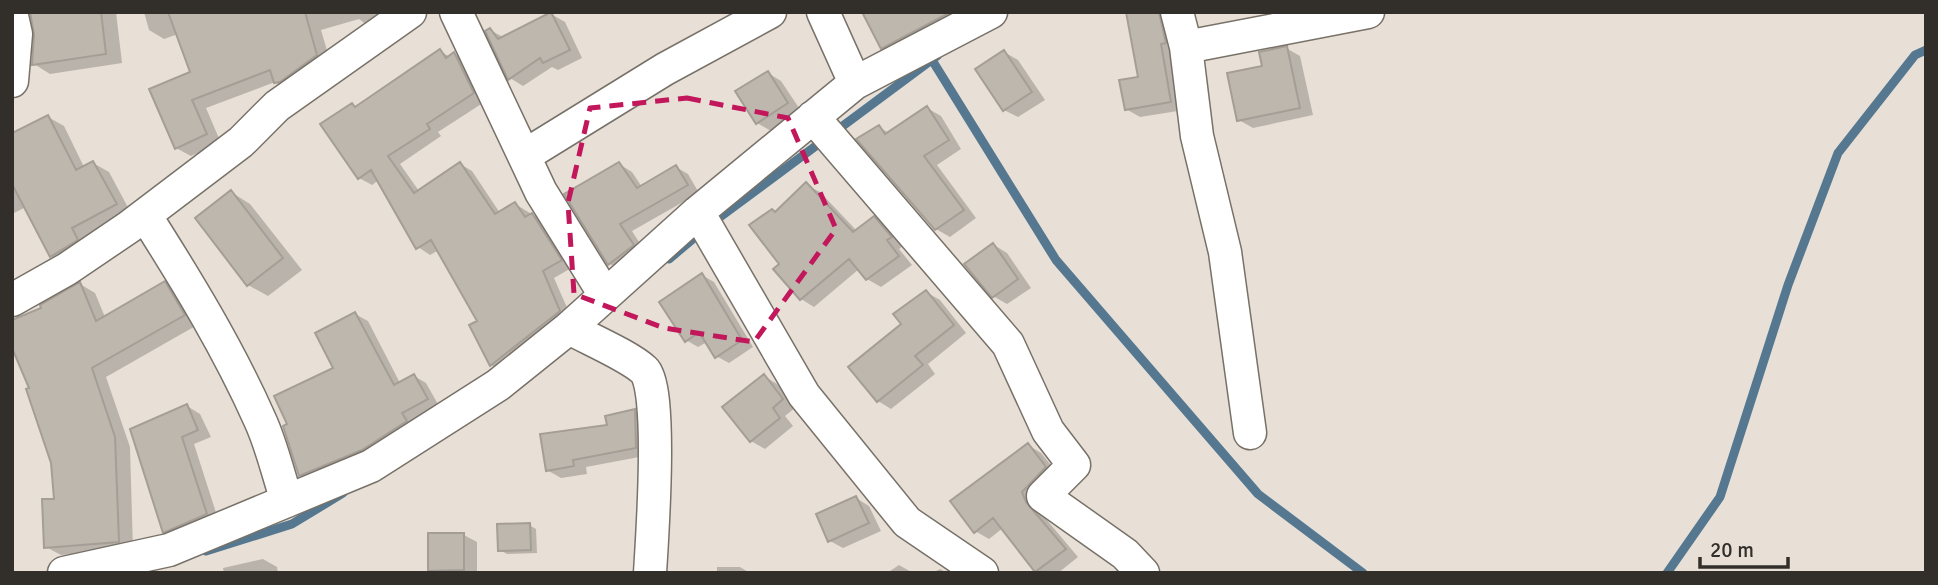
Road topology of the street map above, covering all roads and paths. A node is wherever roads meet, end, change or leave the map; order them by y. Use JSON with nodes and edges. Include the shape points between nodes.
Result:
{"nodes":[{"id":1,"x":410,"y":12,"type":"edge"},
{"id":2,"x":456,"y":12,"type":"edge"},
{"id":3,"x":770,"y":12,"type":"edge"},
{"id":4,"x":823,"y":12,"type":"edge"},
{"id":5,"x":990,"y":12,"type":"edge"},
{"id":6,"x":1177,"y":12,"type":"edge"},
{"id":7,"x":1368,"y":12,"type":"edge"},
{"id":8,"x":12,"y":16,"type":"edge"},
{"id":9,"x":1186,"y":47,"type":"junction"},
{"id":10,"x":12,"y":81,"type":"edge"},
{"id":11,"x":855,"y":83,"type":"junction"},
{"id":12,"x":813,"y":117,"type":"junction"},
{"id":13,"x":524,"y":156,"type":"junction"},
{"id":14,"x":698,"y":212,"type":"junction"},
{"id":15,"x":145,"y":215,"type":"junction"},
{"id":16,"x":605,"y":295,"type":"junction"},
{"id":17,"x":12,"y":300,"type":"edge"},
{"id":18,"x":569,"y":328,"type":"junction"},
{"id":19,"x":1250,"y":433,"type":"dead end"},
{"id":20,"x":287,"y":501,"type":"junction"},
{"id":21,"x":64,"y":573,"type":"edge"},
{"id":22,"x":650,"y":573,"type":"edge"},
{"id":23,"x":982,"y":573,"type":"edge"},
{"id":24,"x":1143,"y":573,"type":"edge"}],
"edges":[{"from":1,"to":15,"type":"street","via":[[277,106],[241,142]]},
{"from":2,"to":13,"type":"street"},
{"from":3,"to":13,"type":"street","via":[[665,69]]},
{"from":4,"to":11,"type":"street"},
{"from":5,"to":11,"type":"street"},
{"from":6,"to":9,"type":"street"},
{"from":7,"to":9,"type":"street"},
{"from":8,"to":10,"type":"street","via":[[16,34]]},
{"from":9,"to":19,"type":"street","via":[[1197,136],[1225,252]]},
{"from":11,"to":12,"type":"street"},
{"from":12,"to":14,"type":"street"},
{"from":12,"to":24,"type":"street","via":[[1008,344],[1048,431],[1074,465],[1043,496],[1125,554]]},
{"from":13,"to":16,"type":"street"},
{"from":14,"to":16,"type":"street"},
{"from":14,"to":23,"type":"street","via":[[804,395],[907,522]]},
{"from":15,"to":17,"type":"street"},
{"from":15,"to":20,"type":"street","via":[[195,294],[240,379],[261,422]]},
{"from":16,"to":18,"type":"street"},
{"from":18,"to":20,"type":"street","via":[[498,385],[371,466]]},
{"from":18,"to":22,"type":"street","via":[[644,370],[653,382]]},
{"from":20,"to":21,"type":"street","via":[[169,550]]}]}
